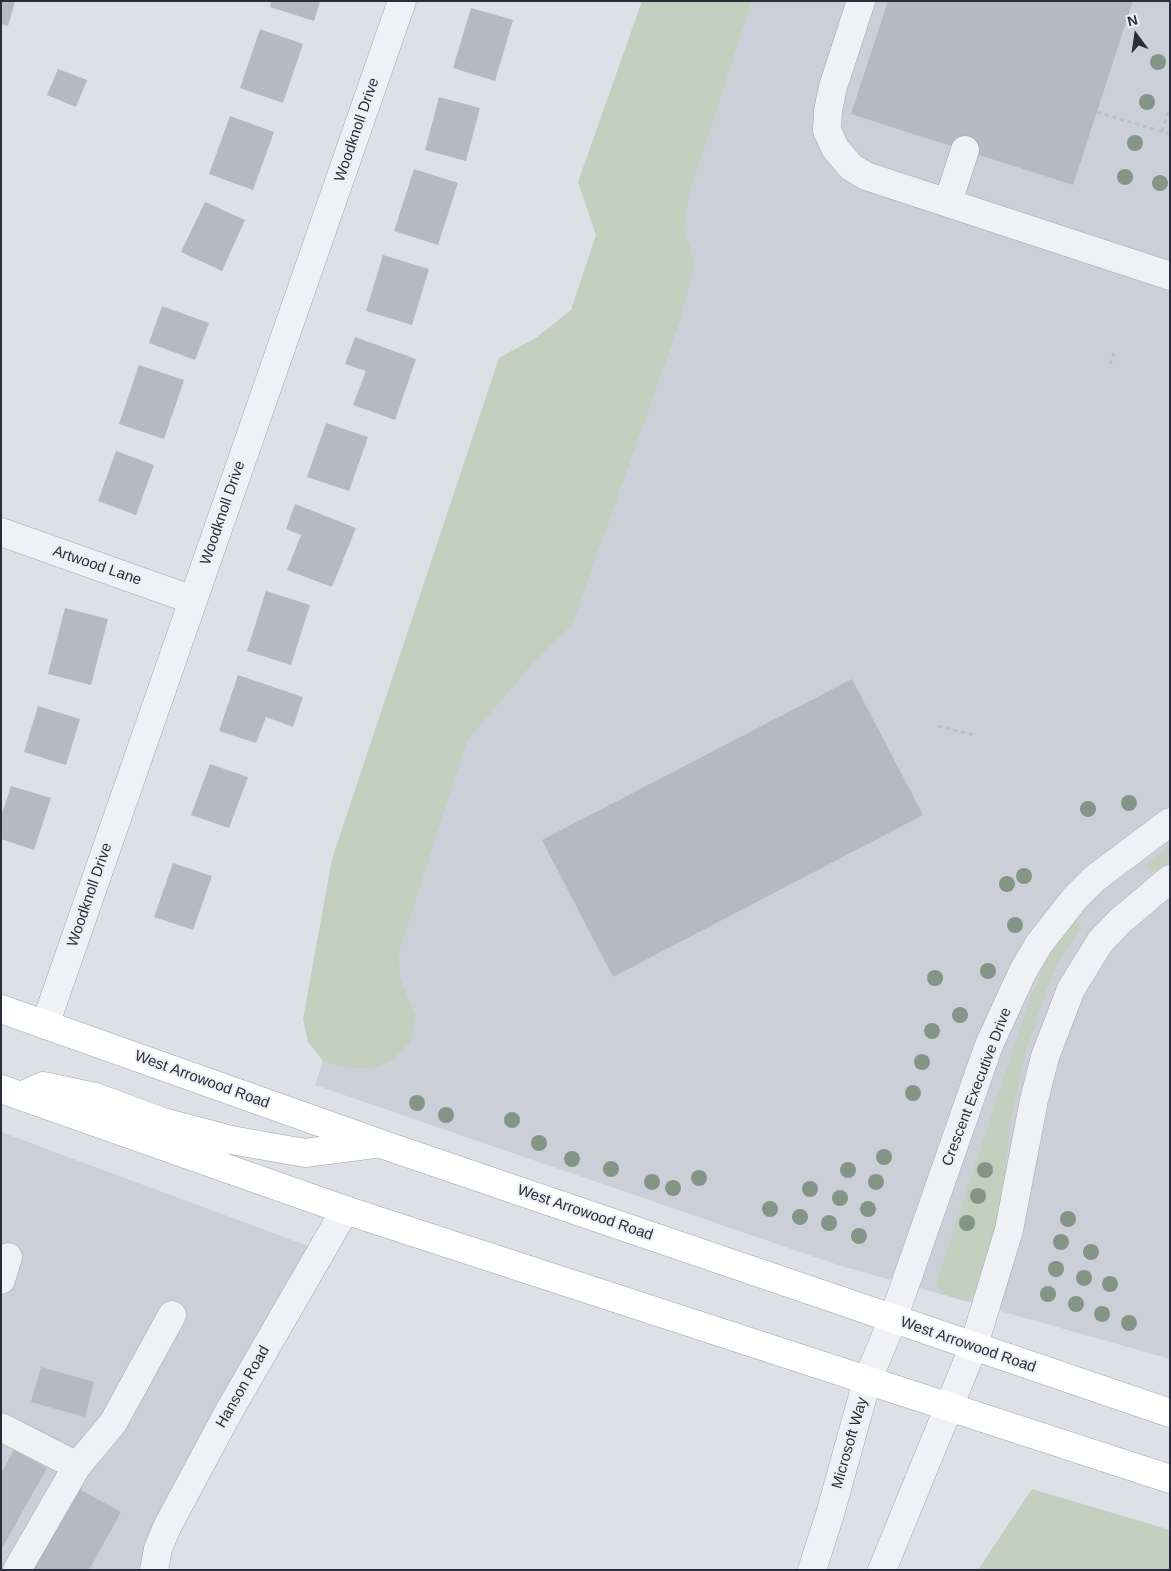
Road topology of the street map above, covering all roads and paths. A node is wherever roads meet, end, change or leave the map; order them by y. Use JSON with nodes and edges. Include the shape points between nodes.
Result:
{"nodes":[{"id":1,"x":402,"y":1,"type":"edge"},
{"id":2,"x":861,"y":1,"type":"edge"},
{"id":3,"x":1170,"y":107,"type":"edge"},
{"id":4,"x":1097,"y":112,"type":"dead end"},
{"id":5,"x":1162,"y":131,"type":"junction"},
{"id":6,"x":1170,"y":134,"type":"edge"},
{"id":7,"x":964,"y":150,"type":"dead end"},
{"id":8,"x":948,"y":202,"type":"junction"},
{"id":9,"x":1170,"y":276,"type":"edge"},
{"id":10,"x":1114,"y":353,"type":"dead end"},
{"id":11,"x":1110,"y":364,"type":"dead end"},
{"id":12,"x":1,"y":532,"type":"edge"},
{"id":13,"x":193,"y":600,"type":"junction"},
{"id":14,"x":938,"y":726,"type":"dead end"},
{"id":15,"x":974,"y":735,"type":"dead end"},
{"id":16,"x":1170,"y":822,"type":"edge"},
{"id":17,"x":1170,"y":879,"type":"edge"},
{"id":18,"x":1,"y":1009,"type":"edge"},
{"id":19,"x":45,"y":1024,"type":"junction"},
{"id":20,"x":11,"y":1093,"type":"edge"},
{"id":21,"x":380,"y":1143,"type":"junction"},
{"id":22,"x":345,"y":1210,"type":"junction"},
{"id":23,"x":172,"y":1315,"type":"dead end"},
{"id":24,"x":893,"y":1319,"type":"junction"},
{"id":25,"x":973,"y":1348,"type":"junction"},
{"id":26,"x":867,"y":1381,"type":"junction"},
{"id":27,"x":949,"y":1406,"type":"junction"},
{"id":28,"x":1170,"y":1413,"type":"edge"},
{"id":29,"x":3,"y":1431,"type":"edge"},
{"id":30,"x":77,"y":1466,"type":"junction"},
{"id":31,"x":1170,"y":1479,"type":"edge"},
{"id":32,"x":17,"y":1570,"type":"edge"},
{"id":33,"x":154,"y":1570,"type":"edge"},
{"id":34,"x":812,"y":1570,"type":"edge"},
{"id":35,"x":882,"y":1570,"type":"edge"}],
"edges":[{"from":1,"to":13,"type":"street","name":"Woodknoll Drive"},
{"from":2,"to":8,"type":"street","via":[[833,87],[827,130],[835,148],[851,167],[866,176]]},
{"from":3,"to":5,"type":"path"},
{"from":4,"to":5,"type":"path"},
{"from":5,"to":6,"type":"path"},
{"from":7,"to":8,"type":"street"},
{"from":8,"to":9,"type":"street"},
{"from":10,"to":11,"type":"path"},
{"from":12,"to":13,"type":"street","name":"Artwood Lane"},
{"from":13,"to":19,"type":"street","name":"Woodknoll Drive"},
{"from":14,"to":15,"type":"path"},
{"from":16,"to":24,"type":"street","name":"Crescent Executive Drive","via":[[1094,879],[1075,898],[1039,944],[1023,971],[989,1045]]},
{"from":17,"to":25,"type":"street","via":[[1120,920],[1100,942],[1071,990],[1043,1066],[1009,1230]]},
{"from":18,"to":19,"type":"main road","name":"West Arrowood Road"},
{"from":19,"to":21,"type":"main road","name":"West Arrowood Road"},
{"from":20,"to":21,"type":"main road","via":[[43,1086],[95,1097],[163,1122],[231,1140],[305,1153]]},
{"from":20,"to":22,"type":"main road"},
{"from":21,"to":24,"type":"main road","name":"West Arrowood Road"},
{"from":22,"to":26,"type":"main road"},
{"from":22,"to":33,"type":"street","name":"Hanson Road","via":[[228,1413],[167,1527]]},
{"from":23,"to":30,"type":"street","via":[[113,1423]]},
{"from":24,"to":25,"type":"main road","name":"West Arrowood Road"},
{"from":24,"to":26,"type":"street","name":"Microsoft Way"},
{"from":25,"to":27,"type":"street"},
{"from":25,"to":28,"type":"main road","name":"West Arrowood Road"},
{"from":26,"to":27,"type":"main road"},
{"from":26,"to":34,"type":"street","name":"Microsoft Way"},
{"from":27,"to":31,"type":"main road"},
{"from":27,"to":35,"type":"street"},
{"from":29,"to":30,"type":"street"},
{"from":30,"to":32,"type":"street"}]}
